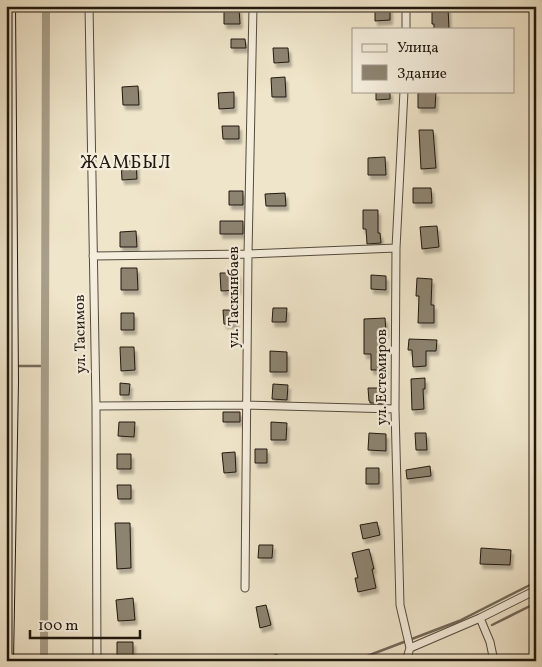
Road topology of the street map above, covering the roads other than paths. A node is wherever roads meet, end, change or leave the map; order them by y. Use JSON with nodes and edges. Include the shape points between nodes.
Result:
{"nodes":[{"id":1,"x":10,"y":6,"type":"edge"},
{"id":2,"x":88,"y":6,"type":"edge"},
{"id":3,"x":253,"y":6,"type":"edge"},
{"id":4,"x":406,"y":6,"type":"edge"},
{"id":5,"x":406,"y":28,"type":"edge"},
{"id":6,"x":404,"y":92,"type":"edge"},
{"id":7,"x":396,"y":248,"type":"junction"},
{"id":8,"x":248,"y":254,"type":"junction"},
{"id":9,"x":93,"y":256,"type":"junction"},
{"id":10,"x":10,"y":381,"type":"edge"},
{"id":11,"x":247,"y":405,"type":"junction"},
{"id":12,"x":96,"y":406,"type":"junction"},
{"id":13,"x":395,"y":410,"type":"junction"},
{"id":14,"x":245,"y":588,"type":"dead end"},
{"id":15,"x":536,"y":590,"type":"edge"},
{"id":16,"x":480,"y":618,"type":"junction"},
{"id":17,"x":410,"y":648,"type":"junction"},
{"id":18,"x":8,"y":661,"type":"edge"},
{"id":19,"x":97,"y":661,"type":"edge"},
{"id":20,"x":406,"y":661,"type":"edge"},
{"id":21,"x":494,"y":661,"type":"edge"}],
"edges":[{"from":1,"to":10,"type":"main road"},
{"from":2,"to":9,"type":"street","name":"ул. Тасимов"},
{"from":3,"to":8,"type":"street","name":"ул. Таскынбаев"},
{"from":4,"to":5,"type":"street"},
{"from":6,"to":7,"type":"street","name":"ул. Естемиров"},
{"from":7,"to":8,"type":"street"},
{"from":7,"to":13,"type":"street","name":"ул. Естемиров"},
{"from":8,"to":9,"type":"street"},
{"from":8,"to":11,"type":"street","name":"ул. Таскынбаев"},
{"from":9,"to":12,"type":"street","name":"ул. Тасимов"},
{"from":10,"to":18,"type":"main road"},
{"from":11,"to":12,"type":"street"},
{"from":11,"to":13,"type":"street"},
{"from":11,"to":14,"type":"street","name":"ул. Таскынбаев"},
{"from":12,"to":19,"type":"street","name":"ул. Тасимов"},
{"from":13,"to":17,"type":"street","name":"ул. Естемиров","via":[[400,605]]},
{"from":15,"to":16,"type":"street"},
{"from":16,"to":17,"type":"street"},
{"from":16,"to":21,"type":"street"},
{"from":17,"to":20,"type":"street"}]}
